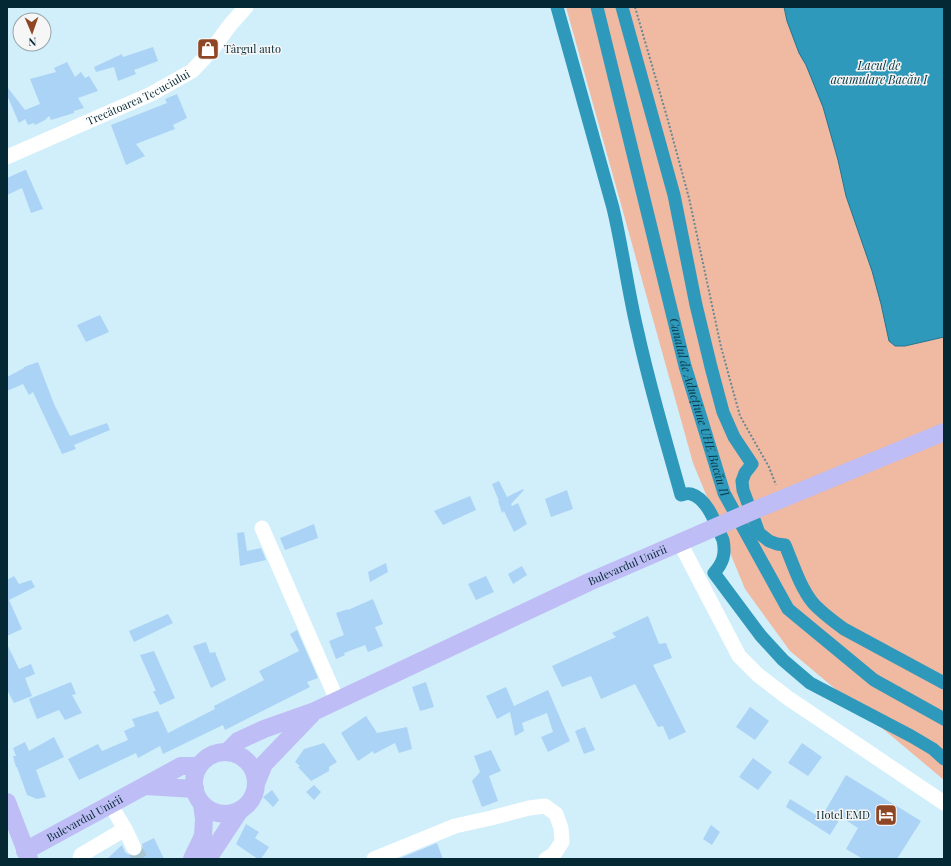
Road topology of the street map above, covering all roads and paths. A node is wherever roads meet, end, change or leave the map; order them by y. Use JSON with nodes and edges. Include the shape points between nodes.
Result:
{"nodes":[{"id":1,"x":246,"y":7,"type":"edge"},
{"id":2,"x":635,"y":7,"type":"edge"},
{"id":3,"x":7,"y":157,"type":"edge"},
{"id":4,"x":944,"y":432,"type":"edge"},
{"id":5,"x":782,"y":500,"type":"junction"},
{"id":6,"x":262,"y":528,"type":"dead end"},
{"id":7,"x":680,"y":543,"type":"junction"},
{"id":8,"x":337,"y":700,"type":"junction"},
{"id":9,"x":315,"y":711,"type":"junction"},
{"id":10,"x":227,"y":752,"type":"junction"},
{"id":11,"x":199,"y":766,"type":"junction"},
{"id":12,"x":257,"y":781,"type":"junction"},
{"id":13,"x":145,"y":786,"type":"junction"},
{"id":14,"x":199,"y":797,"type":"junction"},
{"id":15,"x":944,"y":803,"type":"edge"},
{"id":16,"x":110,"y":804,"type":"junction"},
{"id":17,"x":8,"y":809,"type":"edge"},
{"id":18,"x":240,"y":810,"type":"junction"},
{"id":19,"x":125,"y":829,"type":"junction"},
{"id":20,"x":134,"y":848,"type":"tunnel mouth"},
{"id":21,"x":26,"y":856,"type":"edge"},
{"id":22,"x":80,"y":859,"type":"edge"},
{"id":23,"x":192,"y":859,"type":"edge"},
{"id":24,"x":209,"y":859,"type":"edge"},
{"id":25,"x":374,"y":859,"type":"edge"},
{"id":26,"x":546,"y":859,"type":"edge"}],
"edges":[{"from":1,"to":3,"type":"street","name":"Trecătoarea Tecuciului","via":[[192,71],[151,94]]},
{"from":2,"to":5,"type":"path","via":[[689,198],[721,347],[740,416],[769,467]]},
{"from":4,"to":5,"type":"main road","name":"Bulevardul Unirii"},
{"from":5,"to":7,"type":"main road","name":"Bulevardul Unirii"},
{"from":6,"to":8,"type":"street"},
{"from":7,"to":8,"type":"main road","name":"Bulevardul Unirii"},
{"from":7,"to":15,"type":"street","via":[[739,656],[758,675]]},
{"from":8,"to":9,"type":"main road","name":"Bulevardul Unirii"},
{"from":9,"to":10,"type":"main road","name":"Bulevardul Unirii","via":[[238,741]]},
{"from":9,"to":12,"type":"main road","name":"Bulevardul Unirii","via":[[264,764]]},
{"from":10,"to":11,"type":"main road","via":[[216,753]]},
{"from":10,"to":12,"type":"main road","via":[[236,753],[251,764]]},
{"from":11,"to":13,"type":"main road","name":"Bulevardul Unirii","via":[[181,766]]},
{"from":11,"to":14,"type":"main road","via":[[194,781]]},
{"from":12,"to":18,"type":"main road","via":[[252,798]]},
{"from":13,"to":14,"type":"main road"},
{"from":13,"to":16,"type":"main road","name":"Bulevardul Unirii"},
{"from":14,"to":18,"type":"main road","via":[[210,810],[230,814]]},
{"from":14,"to":23,"type":"main road","via":[[204,819],[203,836]]},
{"from":16,"to":19,"type":"street"},
{"from":16,"to":21,"type":"main road","name":"Bulevardul Unirii"},
{"from":17,"to":21,"type":"main road"},
{"from":18,"to":24,"type":"main road"},
{"from":19,"to":20,"type":"street"},
{"from":19,"to":22,"type":"street","via":[[81,855]]},
{"from":25,"to":26,"type":"street","via":[[454,826],[545,806],[556,814],[562,842],[554,854]]}]}
